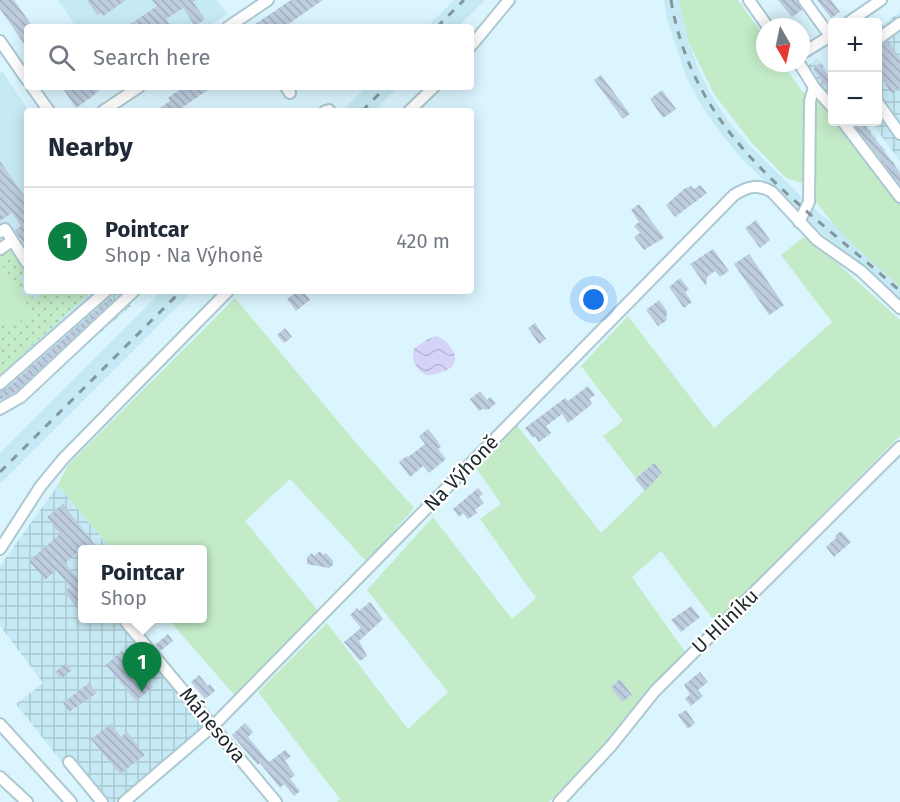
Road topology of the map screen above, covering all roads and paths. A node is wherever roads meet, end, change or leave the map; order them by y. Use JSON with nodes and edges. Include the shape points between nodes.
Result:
{"nodes":[{"id":1,"x":268,"y":0,"type":"edge"},
{"id":2,"x":509,"y":0,"type":"edge"},
{"id":3,"x":749,"y":0,"type":"edge"},
{"id":4,"x":804,"y":0,"type":"edge"},
{"id":5,"x":881,"y":0,"type":"edge"},
{"id":6,"x":762,"y":18,"type":"edge"},
{"id":7,"x":855,"y":18,"type":"edge"},
{"id":8,"x":900,"y":23,"type":"edge"},
{"id":9,"x":240,"y":24,"type":"edge"},
{"id":10,"x":828,"y":31,"type":"edge"},
{"id":11,"x":882,"y":36,"type":"edge"},
{"id":12,"x":828,"y":37,"type":"edge"},
{"id":13,"x":0,"y":41,"type":"edge"},
{"id":14,"x":474,"y":42,"type":"edge"},
{"id":15,"x":810,"y":48,"type":"edge"},
{"id":16,"x":805,"y":72,"type":"edge"},
{"id":17,"x":24,"y":76,"type":"edge"},
{"id":18,"x":814,"y":87,"type":"junction"},
{"id":19,"x":34,"y":90,"type":"edge"},
{"id":20,"x":134,"y":90,"type":"edge"},
{"id":21,"x":431,"y":90,"type":"edge"},
{"id":22,"x":828,"y":103,"type":"edge"},
{"id":23,"x":47,"y":108,"type":"edge"},
{"id":24,"x":108,"y":108,"type":"edge"},
{"id":25,"x":412,"y":108,"type":"edge"},
{"id":26,"x":882,"y":109,"type":"edge"},
{"id":27,"x":846,"y":126,"type":"edge"},
{"id":28,"x":900,"y":134,"type":"edge"},
{"id":29,"x":900,"y":197,"type":"edge"},
{"id":30,"x":799,"y":222,"type":"junction"},
{"id":31,"x":0,"y":232,"type":"edge"},
{"id":32,"x":12,"y":241,"type":"junction"},
{"id":33,"x":0,"y":249,"type":"edge"},
{"id":34,"x":24,"y":259,"type":"edge"},
{"id":35,"x":103,"y":294,"type":"edge"},
{"id":36,"x":131,"y":294,"type":"edge"},
{"id":37,"x":225,"y":294,"type":"edge"},
{"id":38,"x":900,"y":308,"type":"edge"},
{"id":39,"x":0,"y":384,"type":"edge"},
{"id":40,"x":0,"y":410,"type":"edge"},
{"id":41,"x":900,"y":447,"type":"edge"},
{"id":42,"x":0,"y":549,"type":"edge"},
{"id":43,"x":127,"y":623,"type":"edge"},
{"id":44,"x":0,"y":724,"type":"edge"},
{"id":45,"x":214,"y":725,"type":"junction"},
{"id":46,"x":69,"y":762,"type":"dead end"},
{"id":47,"x":0,"y":777,"type":"edge"},
{"id":48,"x":27,"y":802,"type":"edge"},
{"id":49,"x":71,"y":802,"type":"edge"},
{"id":50,"x":102,"y":802,"type":"edge"},
{"id":51,"x":124,"y":802,"type":"edge"},
{"id":52,"x":276,"y":802,"type":"edge"},
{"id":53,"x":559,"y":802,"type":"edge"}],
"edges":[{"from":1,"to":9,"type":"street"},
{"from":2,"to":14,"type":"street"},
{"from":3,"to":6,"type":"street"},
{"from":4,"to":10,"type":"street"},
{"from":5,"to":7,"type":"street"},
{"from":8,"to":11,"type":"street"},
{"from":12,"to":15,"type":"street"},
{"from":13,"to":17,"type":"street"},
{"from":16,"to":18,"type":"street"},
{"from":18,"to":22,"type":"street"},
{"from":18,"to":30,"type":"street","via":[[810,101],[808,202]]},
{"from":19,"to":23,"type":"street"},
{"from":20,"to":24,"type":"street"},
{"from":21,"to":25,"type":"street"},
{"from":26,"to":28,"type":"street"},
{"from":27,"to":29,"type":"street"},
{"from":30,"to":38,"type":"street"},
{"from":30,"to":45,"type":"street","name":"Na Výhoně","via":[[765,187],[745,188],[734,195]]},
{"from":31,"to":32,"type":"street","via":[[4,229]]},
{"from":32,"to":33,"type":"street"},
{"from":32,"to":34,"type":"street"},
{"from":35,"to":39,"type":"street"},
{"from":36,"to":40,"type":"street","via":[[21,397]]},
{"from":37,"to":42,"type":"street","via":[[63,459]]},
{"from":41,"to":53,"type":"street","name":"U Hliníku","via":[[661,684]]},
{"from":43,"to":45,"type":"street","name":"Mánesova"},
{"from":44,"to":49,"type":"street"},
{"from":45,"to":51,"type":"street","name":"Na Výhoně"},
{"from":45,"to":52,"type":"street","name":"Mánesova"},
{"from":46,"to":50,"type":"street"},
{"from":47,"to":48,"type":"street"}]}
